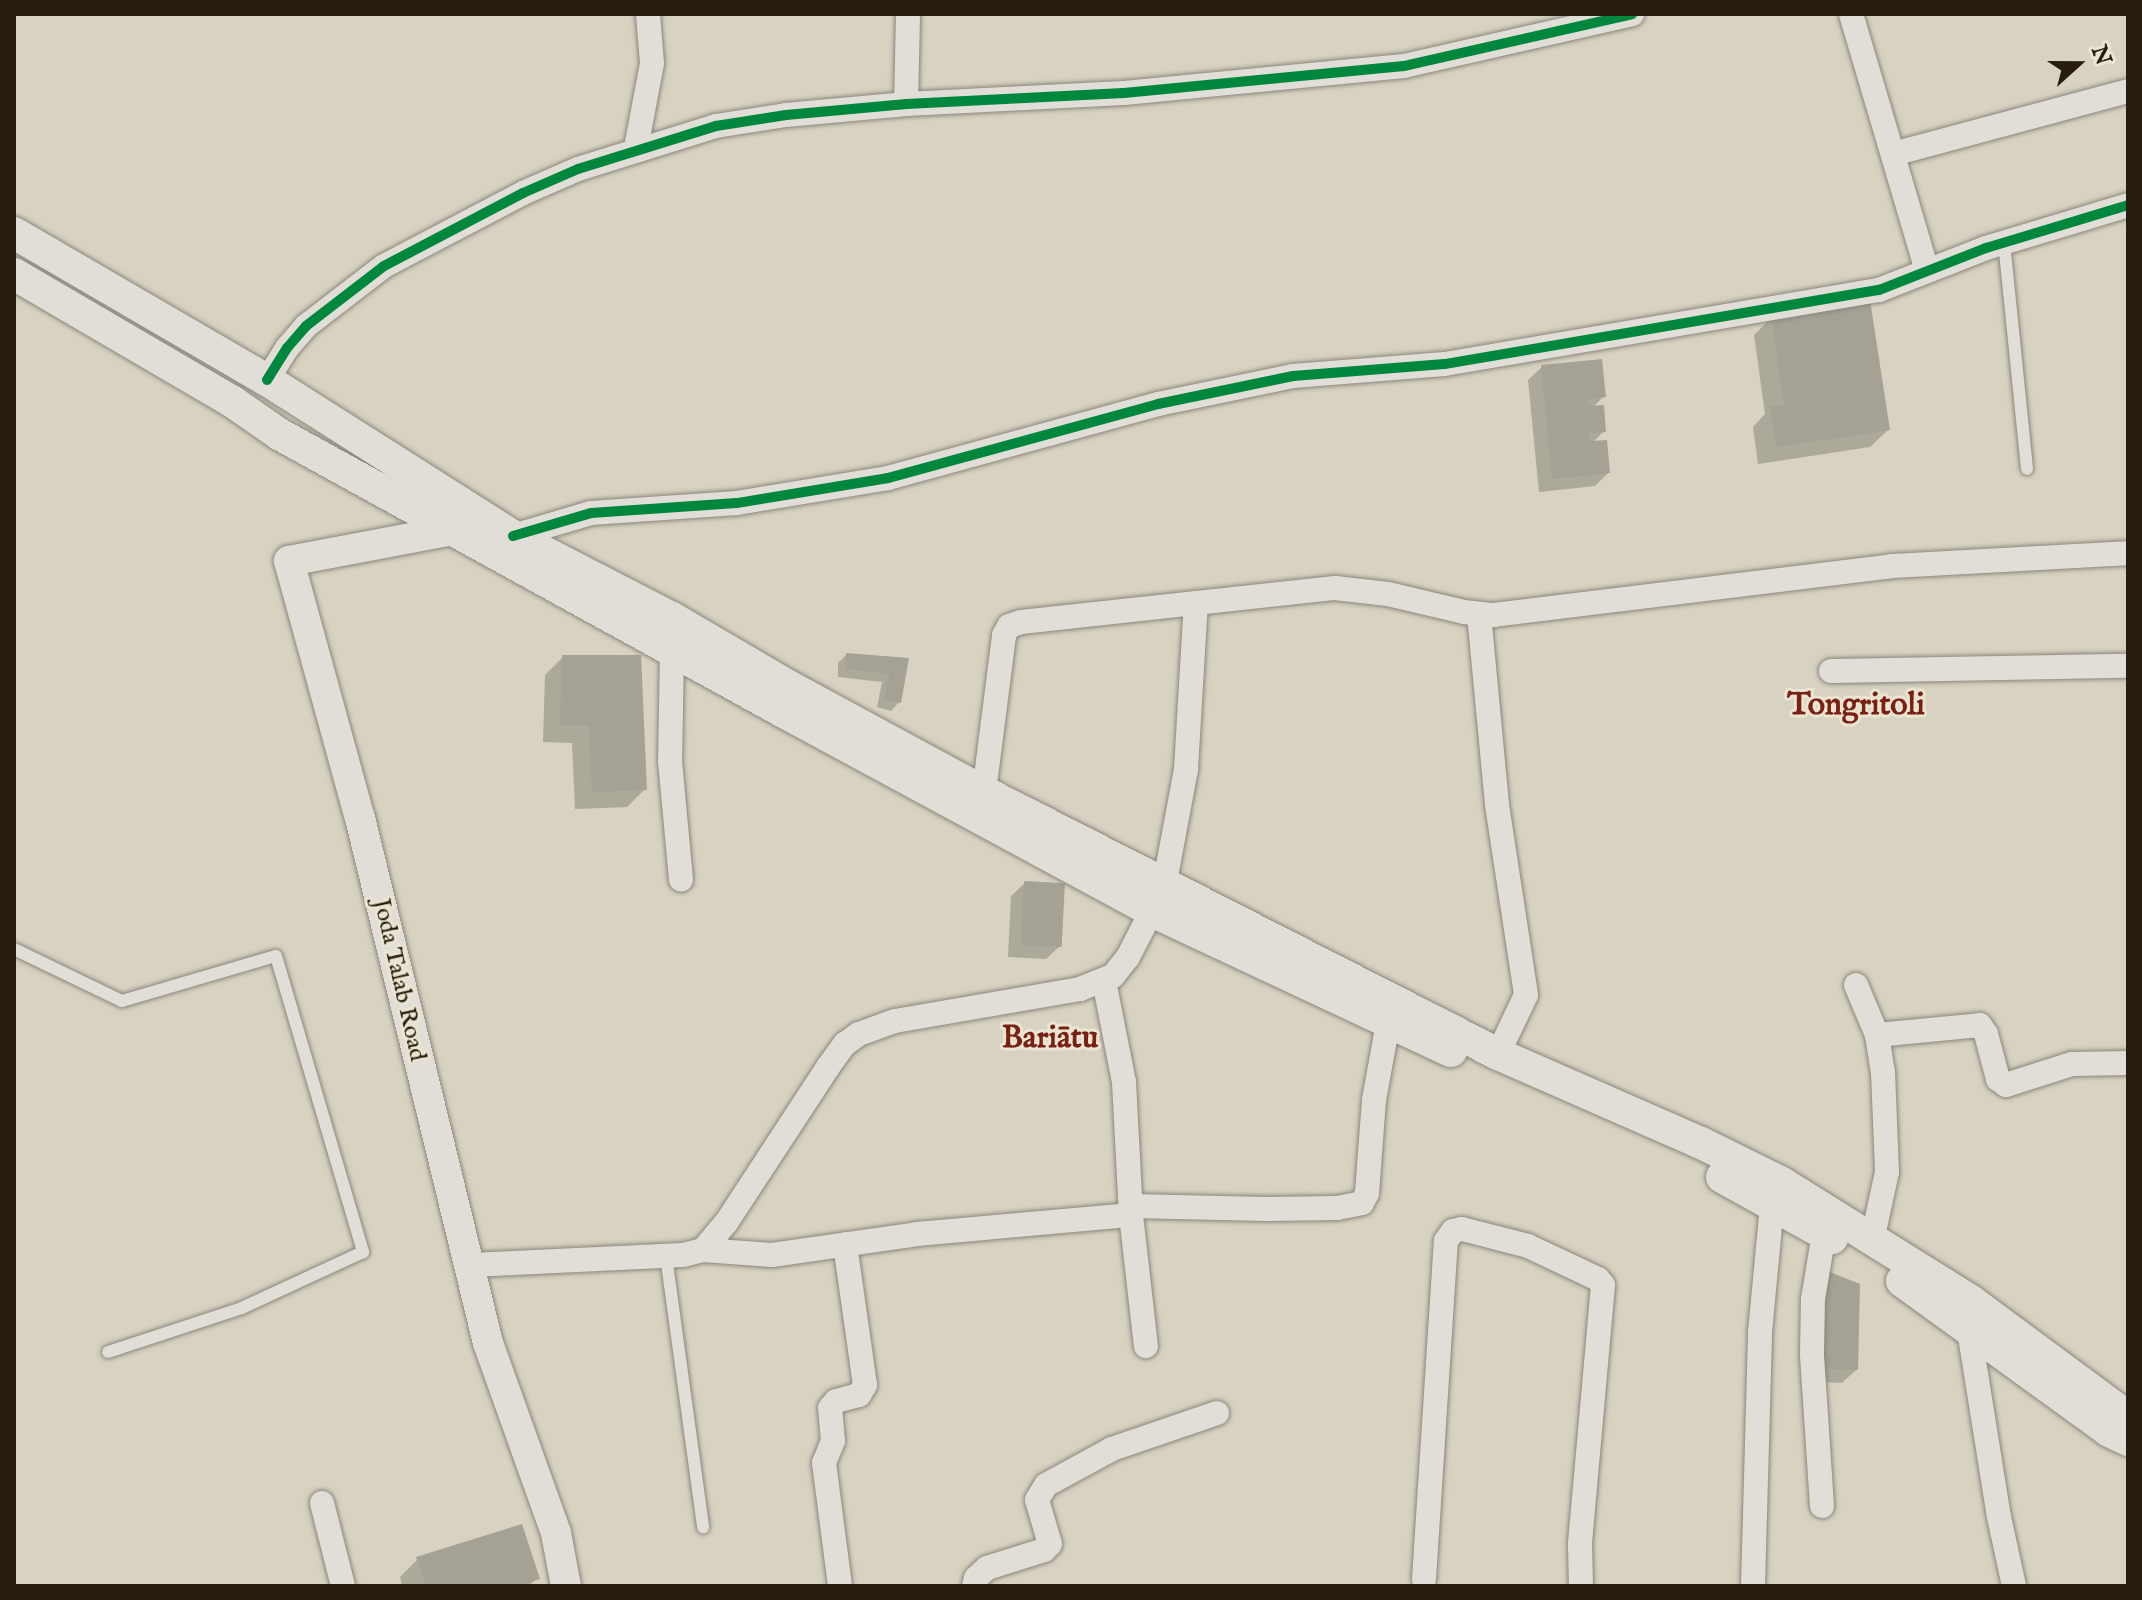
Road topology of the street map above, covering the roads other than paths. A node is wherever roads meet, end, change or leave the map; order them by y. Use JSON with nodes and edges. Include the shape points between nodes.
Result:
{"nodes":[{"id":1,"x":648,"y":14,"type":"edge"},
{"id":2,"x":908,"y":14,"type":"edge"},
{"id":3,"x":1632,"y":14,"type":"edge"},
{"id":4,"x":1851,"y":14,"type":"edge"},
{"id":5,"x":2128,"y":91,"type":"edge"},
{"id":6,"x":906,"y":104,"type":"junction"},
{"id":7,"x":636,"y":148,"type":"junction"},
{"id":8,"x":1893,"y":154,"type":"junction"},
{"id":9,"x":2128,"y":205,"type":"edge"},
{"id":10,"x":14,"y":233,"type":"edge"},
{"id":11,"x":2004,"y":242,"type":"junction"},
{"id":12,"x":1927,"y":271,"type":"junction"},
{"id":13,"x":14,"y":274,"type":"edge"},
{"id":14,"x":267,"y":380,"type":"junction"},
{"id":15,"x":2027,"y":469,"type":"dead end"},
{"id":16,"x":465,"y":522,"type":"junction"},
{"id":17,"x":513,"y":536,"type":"junction"},
{"id":18,"x":2128,"y":553,"type":"edge"},
{"id":19,"x":1196,"y":603,"type":"junction"},
{"id":20,"x":1479,"y":614,"type":"junction"},
{"id":21,"x":672,"y":651,"type":"junction"},
{"id":22,"x":2128,"y":666,"type":"edge"},
{"id":23,"x":1831,"y":671,"type":"dead end"},
{"id":24,"x":984,"y":792,"type":"junction"},
{"id":25,"x":681,"y":879,"type":"dead end"},
{"id":26,"x":1159,"y":899,"type":"junction"},
{"id":27,"x":14,"y":949,"type":"edge"},
{"id":28,"x":1104,"y":981,"type":"junction"},
{"id":29,"x":1856,"y":985,"type":"dead end"},
{"id":30,"x":1388,"y":1023,"type":"junction"},
{"id":31,"x":1877,"y":1035,"type":"junction"},
{"id":32,"x":1498,"y":1054,"type":"junction"},
{"id":33,"x":2128,"y":1063,"type":"edge"},
{"id":34,"x":1772,"y":1204,"type":"junction"},
{"id":35,"x":1131,"y":1210,"type":"junction"},
{"id":36,"x":1824,"y":1233,"type":"junction"},
{"id":37,"x":1872,"y":1241,"type":"junction"},
{"id":38,"x":845,"y":1244,"type":"junction"},
{"id":39,"x":703,"y":1250,"type":"junction"},
{"id":40,"x":666,"y":1256,"type":"junction"},
{"id":41,"x":471,"y":1265,"type":"junction"},
{"id":42,"x":1969,"y":1330,"type":"junction"},
{"id":43,"x":1146,"y":1346,"type":"dead end"},
{"id":44,"x":108,"y":1352,"type":"dead end"},
{"id":45,"x":1217,"y":1413,"type":"dead end"},
{"id":46,"x":2128,"y":1417,"type":"edge"},
{"id":47,"x":2128,"y":1440,"type":"edge"},
{"id":48,"x":322,"y":1503,"type":"dead end"},
{"id":49,"x":1822,"y":1506,"type":"dead end"},
{"id":50,"x":703,"y":1527,"type":"dead end"},
{"id":51,"x":1424,"y":1579,"type":"dead end"},
{"id":52,"x":343,"y":1586,"type":"edge"},
{"id":53,"x":566,"y":1586,"type":"edge"},
{"id":54,"x":840,"y":1586,"type":"edge"},
{"id":55,"x":974,"y":1586,"type":"edge"},
{"id":56,"x":1581,"y":1586,"type":"edge"},
{"id":57,"x":1753,"y":1586,"type":"edge"},
{"id":58,"x":2014,"y":1586,"type":"edge"}],
"edges":[{"from":1,"to":7,"type":"street","via":[[652,63]]},
{"from":2,"to":6,"type":"street"},
{"from":3,"to":6,"type":"street","via":[[1404,66],[1124,93]]},
{"from":4,"to":8,"type":"street"},
{"from":5,"to":8,"type":"street"},
{"from":6,"to":7,"type":"street","via":[[716,126]]},
{"from":7,"to":14,"type":"street","via":[[523,193],[384,266],[306,326]]},
{"from":8,"to":12,"type":"street"},
{"from":9,"to":11,"type":"street"},
{"from":10,"to":14,"type":"main road"},
{"from":11,"to":12,"type":"street"},
{"from":11,"to":15,"type":"lane"},
{"from":12,"to":17,"type":"street","via":[[1879,290],[1612,337],[1445,364],[1293,376],[1158,404],[888,478],[737,503],[591,513]]},
{"from":13,"to":16,"type":"main road","via":[[279,434]]},
{"from":14,"to":16,"type":"main road"},
{"from":16,"to":17,"type":"main road"},
{"from":16,"to":21,"type":"main road"},
{"from":16,"to":41,"type":"street","name":"Joda Talab Road","via":[[289,561],[360,818]]},
{"from":17,"to":24,"type":"main road"},
{"from":18,"to":20,"type":"street","via":[[1891,566]]},
{"from":19,"to":20,"type":"street","via":[[1335,588]]},
{"from":19,"to":24,"type":"street","via":[[1009,626],[1002,644]]},
{"from":19,"to":26,"type":"street","via":[[1186,769]]},
{"from":20,"to":32,"type":"street","via":[[1497,805],[1526,995]]},
{"from":21,"to":25,"type":"street","via":[[670,761]]},
{"from":21,"to":26,"type":"main road"},
{"from":22,"to":23,"type":"street"},
{"from":24,"to":26,"type":"main road"},
{"from":26,"to":28,"type":"street","via":[[1128,957]]},
{"from":26,"to":30,"type":"main road"},
{"from":26,"to":32,"type":"main road","via":[[1390,996]]},
{"from":27,"to":44,"type":"lane","via":[[122,1001],[276,956],[363,1252],[242,1308]]},
{"from":28,"to":35,"type":"street","via":[[1124,1082]]},
{"from":28,"to":39,"type":"street","via":[[895,1021],[859,1034],[828,1067]]},
{"from":29,"to":31,"type":"street"},
{"from":30,"to":34,"type":"main road"},
{"from":30,"to":35,"type":"street","via":[[1362,1203],[1337,1208]]},
{"from":31,"to":33,"type":"street","via":[[1980,1025],[1998,1079],[2006,1085],[2072,1064]]},
{"from":31,"to":37,"type":"street","via":[[1887,1172]]},
{"from":32,"to":37,"type":"main road","via":[[1769,1177]]},
{"from":34,"to":36,"type":"main road"},
{"from":34,"to":57,"type":"street","via":[[1760,1332]]},
{"from":35,"to":38,"type":"street"},
{"from":35,"to":43,"type":"street"},
{"from":36,"to":42,"type":"main road","via":[[1875,1262]]},
{"from":36,"to":49,"type":"street","via":[[1813,1299],[1812,1354]]},
{"from":37,"to":46,"type":"main road","via":[[1971,1301]]},
{"from":38,"to":39,"type":"street","via":[[759,1255]]},
{"from":38,"to":54,"type":"street","via":[[865,1385],[859,1395],[830,1408],[833,1441],[824,1460]]},
{"from":39,"to":40,"type":"street"},
{"from":40,"to":41,"type":"street"},
{"from":40,"to":50,"type":"lane"},
{"from":41,"to":53,"type":"street","name":"Joda Talab Road","via":[[488,1343],[556,1533]]},
{"from":42,"to":47,"type":"main road"},
{"from":42,"to":58,"type":"street"},
{"from":45,"to":55,"type":"street","via":[[1112,1449],[1046,1485],[1037,1500],[1048,1547],[987,1568]]},
{"from":48,"to":52,"type":"street"},
{"from":51,"to":56,"type":"street","via":[[1446,1241],[1462,1229],[1528,1246],[1603,1285]]}]}
